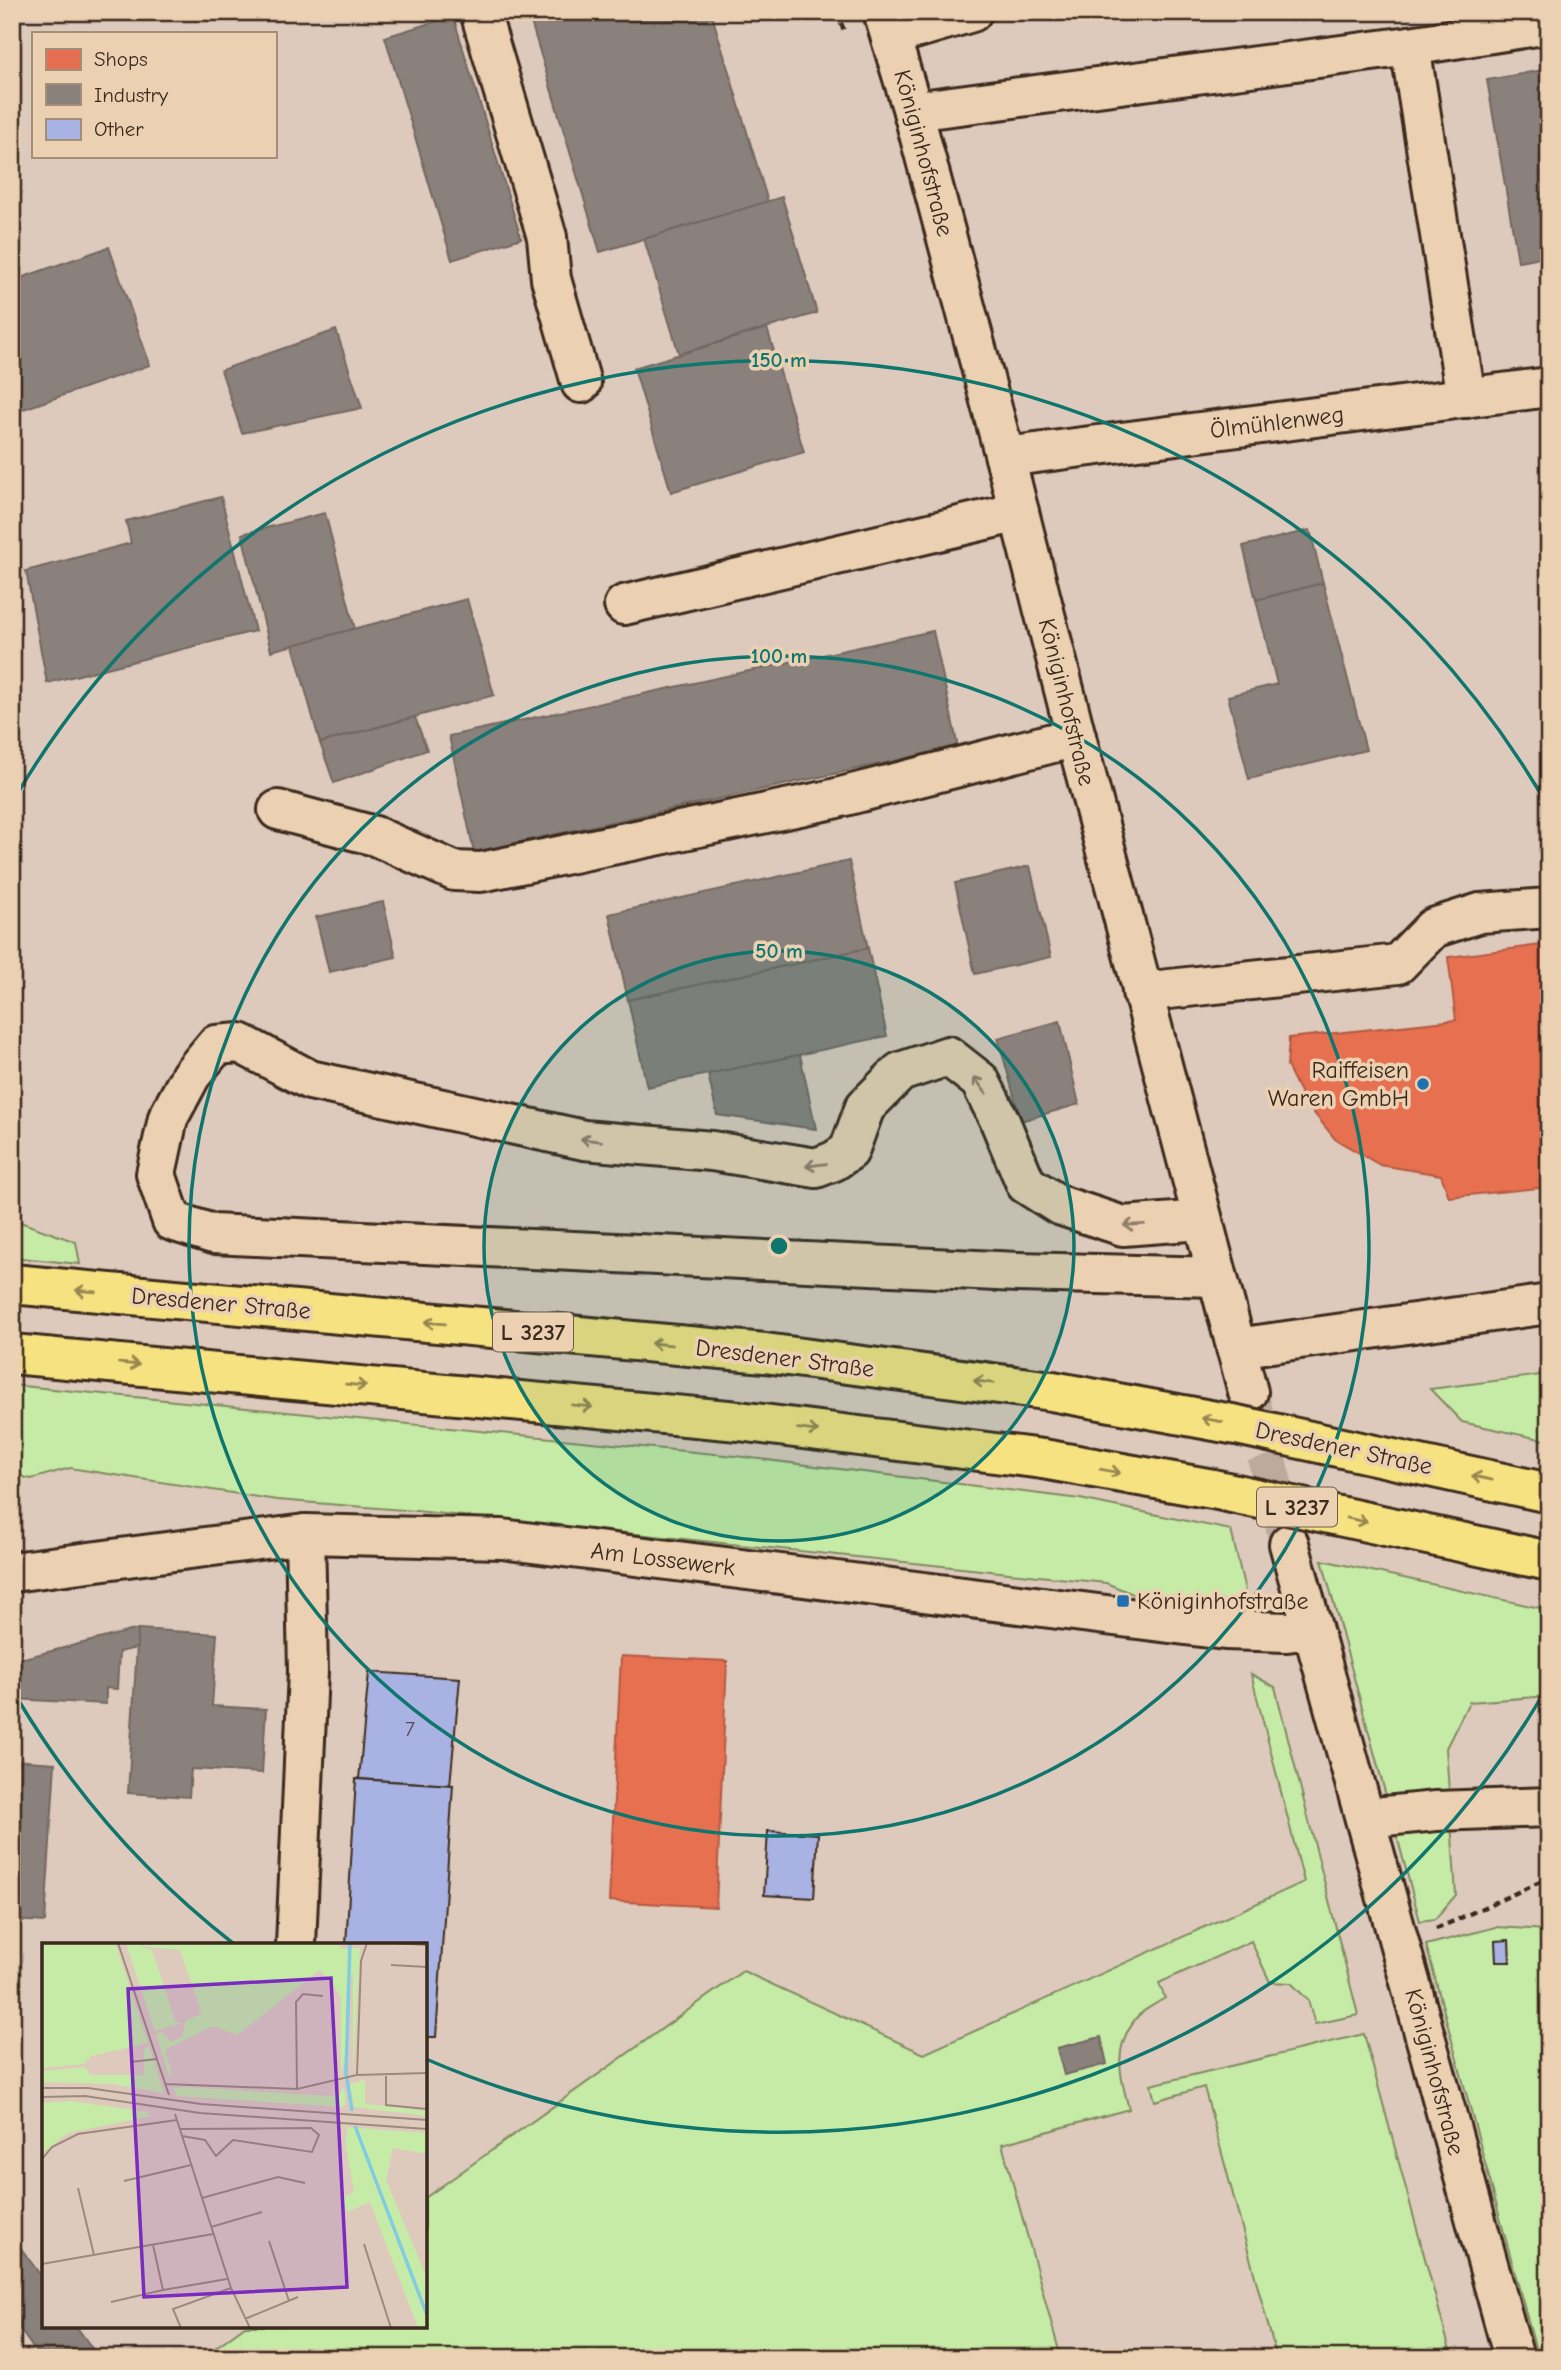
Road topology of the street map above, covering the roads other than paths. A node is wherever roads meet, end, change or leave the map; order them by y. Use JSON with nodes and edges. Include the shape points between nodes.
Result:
{"nodes":[{"id":1,"x":480,"y":12,"type":"edge"},
{"id":2,"x":972,"y":12,"type":"edge"},
{"id":3,"x":887,"y":24,"type":"edge"},
{"id":4,"x":1549,"y":24,"type":"edge"},
{"id":5,"x":1410,"y":46,"type":"junction"},
{"id":6,"x":913,"y":111,"type":"junction"},
{"id":7,"x":581,"y":383,"type":"dead end"},
{"id":8,"x":1549,"y":387,"type":"edge"},
{"id":9,"x":1466,"y":398,"type":"junction"},
{"id":10,"x":1005,"y":457,"type":"junction"},
{"id":11,"x":1019,"y":512,"type":"junction"},
{"id":12,"x":624,"y":605,"type":"dead end"},
{"id":13,"x":1076,"y":737,"type":"junction"},
{"id":14,"x":278,"y":810,"type":"dead end"},
{"id":15,"x":1549,"y":908,"type":"edge"},
{"id":16,"x":1142,"y":992,"type":"junction"},
{"id":17,"x":1202,"y":1220,"type":"junction"},
{"id":18,"x":1217,"y":1277,"type":"junction"},
{"id":19,"x":12,"y":1284,"type":"edge"},
{"id":20,"x":1549,"y":1304,"type":"edge"},
{"id":21,"x":1236,"y":1348,"type":"junction"},
{"id":22,"x":12,"y":1354,"type":"edge"},
{"id":23,"x":1248,"y":1392,"type":"tunnel mouth"},
{"id":24,"x":1549,"y":1493,"type":"edge"},
{"id":25,"x":305,"y":1534,"type":"junction"},
{"id":26,"x":1289,"y":1544,"type":"tunnel mouth"},
{"id":27,"x":1549,"y":1561,"type":"edge"},
{"id":28,"x":12,"y":1572,"type":"edge"},
{"id":29,"x":1312,"y":1629,"type":"junction"},
{"id":30,"x":1549,"y":1807,"type":"edge"},
{"id":31,"x":1365,"y":1818,"type":"junction"},
{"id":32,"x":296,"y":1943,"type":"edge"},
{"id":33,"x":1514,"y":2358,"type":"edge"}],
"edges":[{"from":1,"to":7,"type":"street","via":[[547,237],[551,279]]},
{"from":2,"to":3,"type":"street"},
{"from":3,"to":6,"type":"street","name":"Königinhofstraße"},
{"from":4,"to":5,"type":"street"},
{"from":5,"to":6,"type":"street"},
{"from":5,"to":9,"type":"street"},
{"from":6,"to":10,"type":"street","name":"Königinhofstraße"},
{"from":8,"to":9,"type":"street","name":"Ölmühlenweg"},
{"from":9,"to":10,"type":"street","name":"Ölmühlenweg"},
{"from":10,"to":11,"type":"street","name":"Königinhofstraße"},
{"from":11,"to":12,"type":"street"},
{"from":11,"to":13,"type":"street","name":"Königinhofstraße"},
{"from":13,"to":14,"type":"street","via":[[830,800],[481,872],[454,871],[374,836]]},
{"from":13,"to":16,"type":"street","name":"Königinhofstraße"},
{"from":15,"to":16,"type":"street","via":[[1480,913],[1433,928],[1398,964]]},
{"from":16,"to":17,"type":"street","name":"Königinhofstraße"},
{"from":17,"to":18,"type":"street","name":"Königinhofstraße"},
{"from":17,"to":18,"type":"street","one_way":true,"via":[[1123,1226],[1059,1205],[1026,1184],[980,1081],[948,1056],[900,1072],[865,1107],[849,1151],[816,1168],[712,1151],[584,1140],[310,1080],[240,1043],[216,1045],[191,1075],[168,1118],[156,1174],[172,1221],[213,1234]]},
{"from":18,"to":21,"type":"street","name":"Königinhofstraße"},
{"from":24,"to":19,"type":"main road","name":"Dresdener Straße","number":"L 3237","one_way":true,"bridge":true,"via":[[1237,1425],[1052,1391],[765,1353]]},
{"from":20,"to":21,"type":"street"},
{"from":21,"to":23,"type":"street","name":"Königinhofstraße"},
{"from":22,"to":27,"type":"main road","number":"L 3237","one_way":true,"bridge":true,"via":[[725,1420],[1043,1459],[1213,1489]]},
{"from":25,"to":28,"type":"street","name":"Am Lossewerk"},
{"from":25,"to":29,"type":"street","name":"Am Lossewerk","via":[[502,1539],[1225,1630]]},
{"from":25,"to":32,"type":"street","via":[[308,1671]]},
{"from":26,"to":29,"type":"street","name":"Königinhofstraße"},
{"from":29,"to":31,"type":"street","name":"Königinhofstraße"},
{"from":30,"to":31,"type":"street"},
{"from":31,"to":33,"type":"street","name":"Königinhofstraße"}]}
